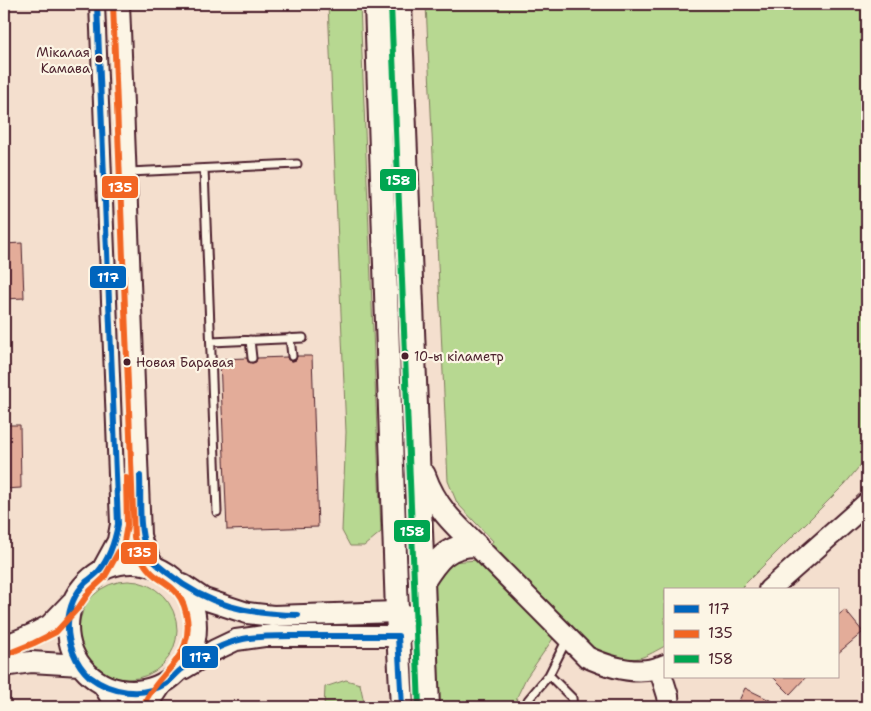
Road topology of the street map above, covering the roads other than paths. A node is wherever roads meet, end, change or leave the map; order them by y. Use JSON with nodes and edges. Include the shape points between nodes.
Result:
{"nodes":[{"id":1,"x":97,"y":4,"type":"edge"},
{"id":2,"x":122,"y":4,"type":"edge"},
{"id":3,"x":376,"y":4,"type":"edge"},
{"id":4,"x":400,"y":4,"type":"edge"},
{"id":5,"x":297,"y":164,"type":"dead end"},
{"id":6,"x":204,"y":169,"type":"junction"},
{"id":7,"x":129,"y":172,"type":"junction"},
{"id":8,"x":290,"y":338,"type":"junction"},
{"id":9,"x":302,"y":338,"type":"dead end"},
{"id":10,"x":250,"y":340,"type":"junction"},
{"id":11,"x":211,"y":342,"type":"junction"},
{"id":12,"x":292,"y":356,"type":"dead end"},
{"id":13,"x":252,"y":358,"type":"dead end"},
{"id":14,"x":420,"y":462,"type":"junction"},
{"id":15,"x":867,"y":503,"type":"edge"},
{"id":16,"x":217,"y":512,"type":"dead end"},
{"id":17,"x":476,"y":545,"type":"junction"},
{"id":18,"x":160,"y":569,"type":"junction"},
{"id":19,"x":97,"y":573,"type":"junction"},
{"id":20,"x":422,"y":582,"type":"junction"},
{"id":21,"x":179,"y":583,"type":"junction"},
{"id":22,"x":771,"y":588,"type":"edge"},
{"id":23,"x":72,"y":602,"type":"junction"},
{"id":24,"x":397,"y":612,"type":"junction"},
{"id":25,"x":424,"y":621,"type":"junction"},
{"id":26,"x":398,"y":636,"type":"junction"},
{"id":27,"x":567,"y":639,"type":"junction"},
{"id":28,"x":4,"y":646,"type":"edge"},
{"id":29,"x":80,"y":665,"type":"junction"},
{"id":30,"x":4,"y":666,"type":"edge"},
{"id":31,"x":662,"y":666,"type":"edge"},
{"id":32,"x":181,"y":670,"type":"junction"},
{"id":33,"x":548,"y":675,"type":"junction"},
{"id":34,"x":664,"y":678,"type":"edge"},
{"id":35,"x":98,"y":682,"type":"junction"},
{"id":36,"x":166,"y":683,"type":"junction"},
{"id":37,"x":113,"y":707,"type":"edge"},
{"id":38,"x":152,"y":707,"type":"edge"},
{"id":39,"x":402,"y":707,"type":"edge"},
{"id":40,"x":428,"y":707,"type":"edge"},
{"id":41,"x":528,"y":707,"type":"edge"},
{"id":42,"x":573,"y":707,"type":"edge"},
{"id":43,"x":669,"y":707,"type":"edge"}],
"edges":[{"from":1,"to":19,"type":"street","via":[[118,524],[115,540]]},
{"from":2,"to":7,"type":"street"},
{"from":3,"to":24,"type":"main road"},
{"from":4,"to":14,"type":"main road"},
{"from":5,"to":6,"type":"lane"},
{"from":6,"to":7,"type":"lane"},
{"from":6,"to":11,"type":"lane"},
{"from":7,"to":18,"type":"street","via":[[142,535],[145,548]]},
{"from":8,"to":9,"type":"lane"},
{"from":8,"to":10,"type":"lane"},
{"from":8,"to":12,"type":"lane"},
{"from":10,"to":11,"type":"lane"},
{"from":10,"to":13,"type":"lane"},
{"from":11,"to":16,"type":"lane"},
{"from":14,"to":17,"type":"main road","via":[[436,502]]},
{"from":14,"to":20,"type":"main road"},
{"from":15,"to":22,"type":"main road"},
{"from":17,"to":20,"type":"main road","via":[[447,552]]},
{"from":17,"to":27,"type":"main road"},
{"from":18,"to":19,"type":"main road","via":[[128,563]]},
{"from":18,"to":21,"type":"main road"},
{"from":19,"to":23,"type":"main road","via":[[83,585]]},
{"from":20,"to":25,"type":"main road"},
{"from":21,"to":24,"type":"main road","via":[[204,599],[247,613],[273,616]]},
{"from":21,"to":32,"type":"main road","via":[[193,607],[196,623],[193,648]]},
{"from":23,"to":28,"type":"main road","via":[[50,625]]},
{"from":23,"to":29,"type":"main road","via":[[68,634]]},
{"from":24,"to":25,"type":"main road"},
{"from":24,"to":26,"type":"main road"},
{"from":25,"to":26,"type":"main road"},
{"from":25,"to":40,"type":"main road"},
{"from":26,"to":32,"type":"main road","via":[[264,636],[236,640]]},
{"from":26,"to":39,"type":"main road"},
{"from":27,"to":31,"type":"main road","via":[[587,658],[604,665],[624,670]]},
{"from":27,"to":33,"type":"lane"},
{"from":29,"to":30,"type":"main road","via":[[32,662]]},
{"from":29,"to":35,"type":"main road"},
{"from":32,"to":36,"type":"main road"},
{"from":33,"to":41,"type":"lane","via":[[528,700]]},
{"from":33,"to":42,"type":"lane","via":[[572,698]]},
{"from":34,"to":43,"type":"main road"},
{"from":35,"to":36,"type":"main road","via":[[129,692],[146,691]]},
{"from":35,"to":37,"type":"street"},
{"from":36,"to":38,"type":"street"}]}
